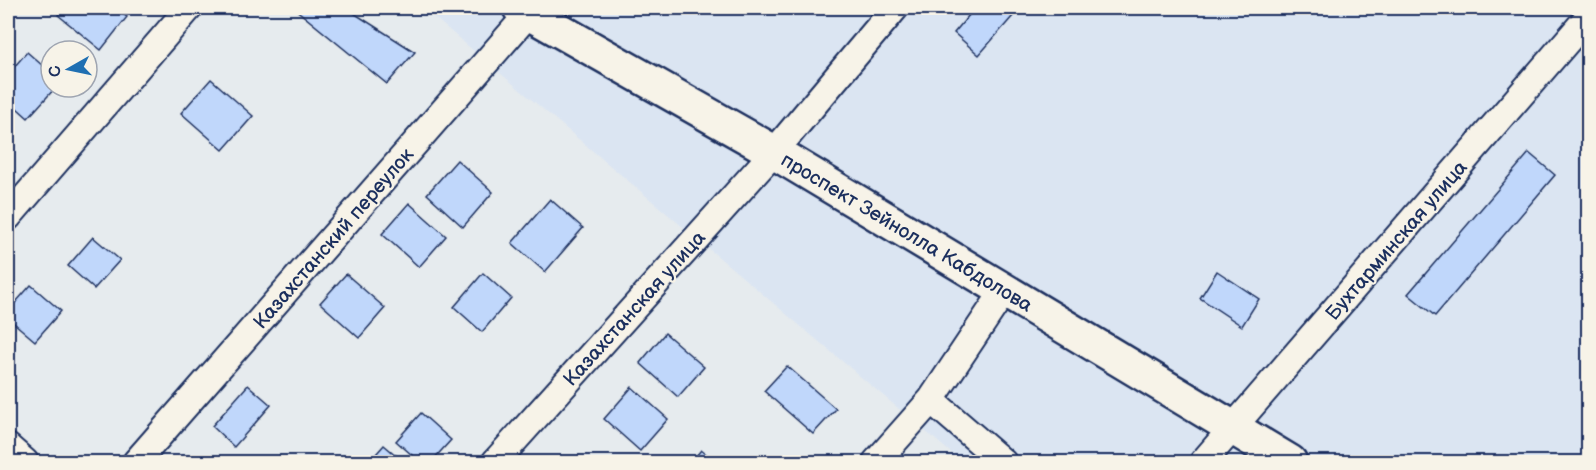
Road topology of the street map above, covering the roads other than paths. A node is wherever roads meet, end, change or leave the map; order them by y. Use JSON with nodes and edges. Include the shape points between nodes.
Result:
{"nodes":[{"id":1,"x":189,"y":8,"type":"edge"},
{"id":2,"x":896,"y":8,"type":"edge"},
{"id":3,"x":525,"y":10,"type":"edge"},
{"id":4,"x":1588,"y":17,"type":"edge"},
{"id":5,"x":774,"y":152,"type":"junction"},
{"id":6,"x":8,"y":217,"type":"edge"},
{"id":7,"x":1004,"y":291,"type":"junction"},
{"id":8,"x":931,"y":400,"type":"junction"},
{"id":9,"x":1233,"y":429,"type":"junction"},
{"id":10,"x":8,"y":447,"type":"edge"},
{"id":11,"x":25,"y":462,"type":"edge"},
{"id":12,"x":136,"y":462,"type":"edge"},
{"id":13,"x":495,"y":462,"type":"edge"},
{"id":14,"x":876,"y":462,"type":"edge"},
{"id":15,"x":1003,"y":462,"type":"edge"},
{"id":16,"x":1203,"y":462,"type":"edge"},
{"id":17,"x":1290,"y":462,"type":"edge"}],
"edges":[{"from":1,"to":6,"type":"street"},
{"from":2,"to":5,"type":"street","name":"Казахстанская улица"},
{"from":3,"to":5,"type":"main road","name":"проспект Зейнолла Кабдолова"},
{"from":3,"to":12,"type":"street","name":"Казахстанский переулок"},
{"from":4,"to":9,"type":"street","name":"Бухтарминская улица"},
{"from":5,"to":7,"type":"main road","name":"проспект Зейнолла Кабдолова"},
{"from":5,"to":13,"type":"street","name":"Казахстанская улица"},
{"from":7,"to":8,"type":"street"},
{"from":7,"to":9,"type":"main road","name":"проспект Зейнолла Кабдолова"},
{"from":8,"to":14,"type":"street"},
{"from":8,"to":15,"type":"street"},
{"from":9,"to":16,"type":"street","name":"Бухтарминская улица"},
{"from":9,"to":17,"type":"main road","name":"проспект Зейнолла Кабдолова"},
{"from":10,"to":11,"type":"street"}]}
